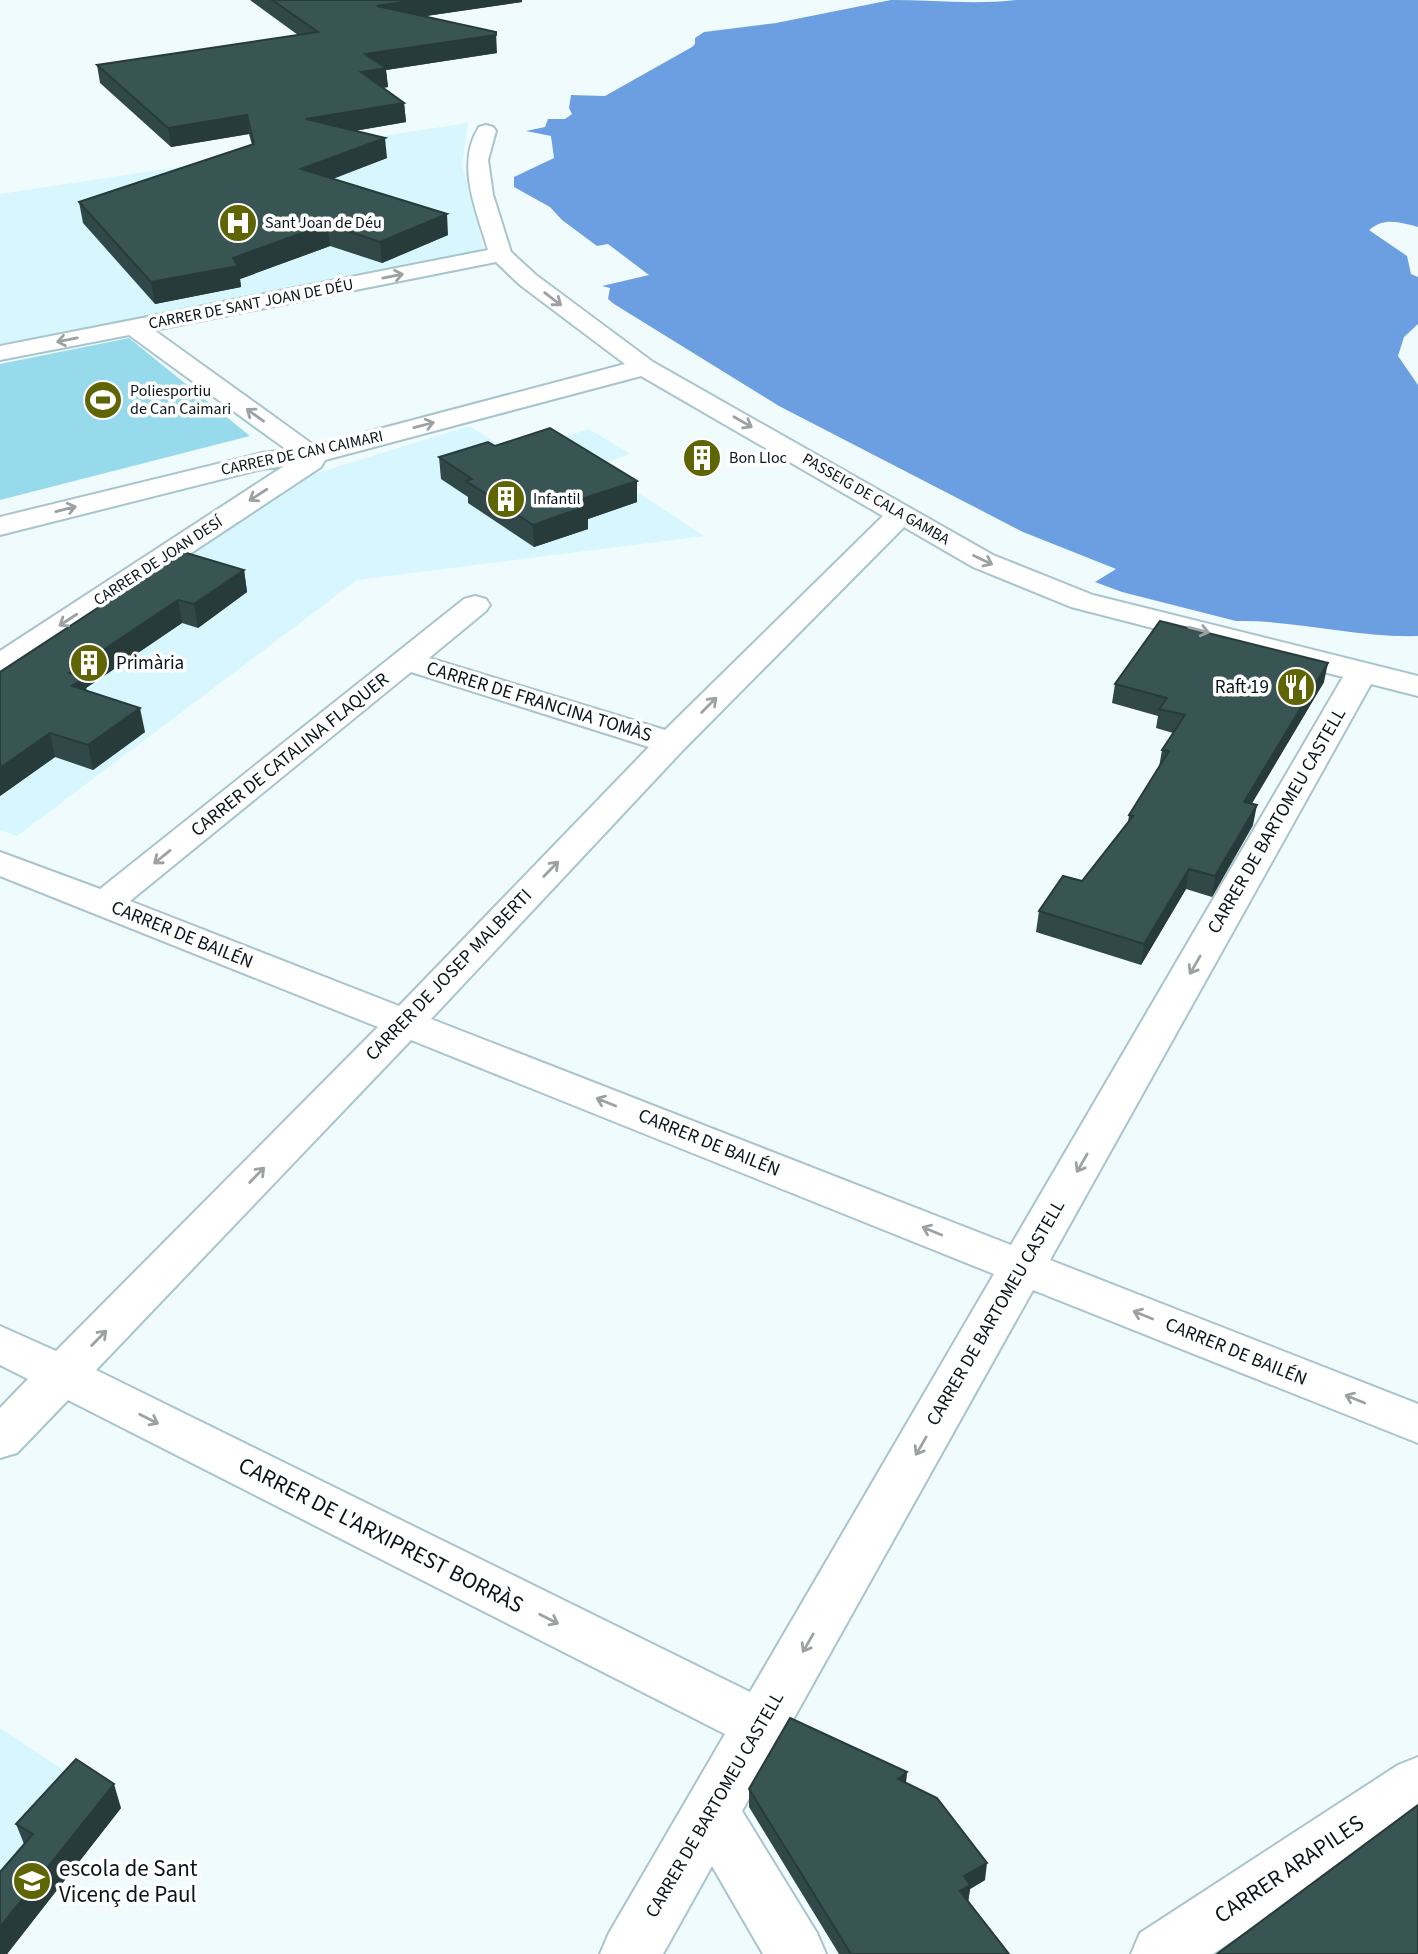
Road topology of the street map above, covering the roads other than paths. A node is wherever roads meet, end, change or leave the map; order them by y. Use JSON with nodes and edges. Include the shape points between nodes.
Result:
{"nodes":[{"id":1,"x":486,"y":131,"type":"dead end"},
{"id":2,"x":501,"y":254,"type":"junction"},
{"id":3,"x":134,"y":327,"type":"junction"},
{"id":4,"x":0,"y":353,"type":"edge"},
{"id":5,"x":644,"y":367,"type":"junction"},
{"id":6,"x":311,"y":455,"type":"junction"},
{"id":7,"x":901,"y":514,"type":"junction"},
{"id":8,"x":0,"y":526,"type":"edge"},
{"id":9,"x":475,"y":605,"type":"dead end"},
{"id":10,"x":407,"y":661,"type":"junction"},
{"id":11,"x":0,"y":665,"type":"edge"},
{"id":12,"x":1362,"y":672,"type":"junction"},
{"id":13,"x":1418,"y":686,"type":"edge"},
{"id":14,"x":671,"y":743,"type":"junction"},
{"id":15,"x":0,"y":863,"type":"edge"},
{"id":16,"x":104,"y":904,"type":"junction"},
{"id":17,"x":405,"y":1023,"type":"junction"},
{"id":18,"x":1023,"y":1267,"type":"junction"},
{"id":19,"x":0,"y":1344,"type":"edge"},
{"id":20,"x":62,"y":1376,"type":"junction"},
{"id":21,"x":1418,"y":1424,"type":"edge"},
{"id":22,"x":0,"y":1439,"type":"edge"},
{"id":23,"x":761,"y":1725,"type":"junction"},
{"id":24,"x":1418,"y":1783,"type":"edge"},
{"id":25,"x":711,"y":1812,"type":"junction"},
{"id":26,"x":630,"y":1954,"type":"edge"},
{"id":27,"x":796,"y":1954,"type":"edge"},
{"id":28,"x":1161,"y":1954,"type":"edge"}],
"edges":[{"from":1,"to":2,"type":"street","name":"PASSEIG DE CALA GAMBA","via":[[478,160],[482,195]]},
{"from":3,"to":2,"type":"street","name":"CARRER DE SANT JOAN DE DÉU","one_way":true},
{"from":2,"to":5,"type":"street","name":"PASSEIG DE CALA GAMBA","one_way":true},
{"from":3,"to":4,"type":"street","name":"CARRER DE SANT JOAN DE DÉU","one_way":true},
{"from":6,"to":3,"type":"street","one_way":true},
{"from":6,"to":5,"type":"street","name":"CARRER DE CAN CAIMARI","one_way":true},
{"from":5,"to":7,"type":"street","name":"PASSEIG DE CALA GAMBA","one_way":true},
{"from":8,"to":6,"type":"street","name":"CARRER DE CAN CAIMARI","one_way":true,"via":[[262,461]]},
{"from":6,"to":11,"type":"street","name":"CARRER DE JOAN DESÍ","one_way":true,"via":[[311,461]]},
{"from":7,"to":12,"type":"street","name":"PASSEIG DE CALA GAMBA","one_way":true,"via":[[983,561],[1082,601]]},
{"from":14,"to":7,"type":"street","name":"CARRER DE JOSEP MALBERTI","one_way":true},
{"from":9,"to":10,"type":"street","name":"CARRER DE CATALINA FLAQUER"},
{"from":10,"to":14,"type":"street","name":"CARRER DE FRANCINA TOMÀS"},
{"from":10,"to":16,"type":"street","name":"CARRER DE CATALINA FLAQUER","one_way":true},
{"from":12,"to":13,"type":"street","name":"PASSEIG DE CALA GAMBA"},
{"from":12,"to":18,"type":"street","name":"CARRER DE BARTOMEU CASTELL","one_way":true},
{"from":17,"to":14,"type":"street","name":"CARRER DE JOSEP MALBERTI","one_way":true},
{"from":15,"to":16,"type":"street","name":"CARRER DE BAILÉN"},
{"from":16,"to":17,"type":"street","name":"CARRER DE BAILÉN"},
{"from":18,"to":17,"type":"street","name":"CARRER DE BAILÉN","one_way":true},
{"from":20,"to":17,"type":"street","name":"CARRER DE JOSEP MALBERTI","one_way":true},
{"from":21,"to":18,"type":"street","name":"CARRER DE BAILÉN","one_way":true},
{"from":18,"to":23,"type":"street","name":"CARRER DE BARTOMEU CASTELL","one_way":true},
{"from":19,"to":20,"type":"street","name":"CARRER DE L'ARXIPREST BORRÀS"},
{"from":20,"to":22,"type":"street","name":"CARRER DE JOSEP MALBERTI"},
{"from":20,"to":23,"type":"street","name":"CARRER DE L'ARXIPREST BORRÀS","one_way":true},
{"from":23,"to":25,"type":"street","name":"CARRER DE BARTOMEU CASTELL"},
{"from":24,"to":28,"type":"street","name":"CARRER ARAPILES"},
{"from":25,"to":26,"type":"street","name":"CARRER DE BARTOMEU CASTELL"},
{"from":25,"to":27,"type":"street"}]}
